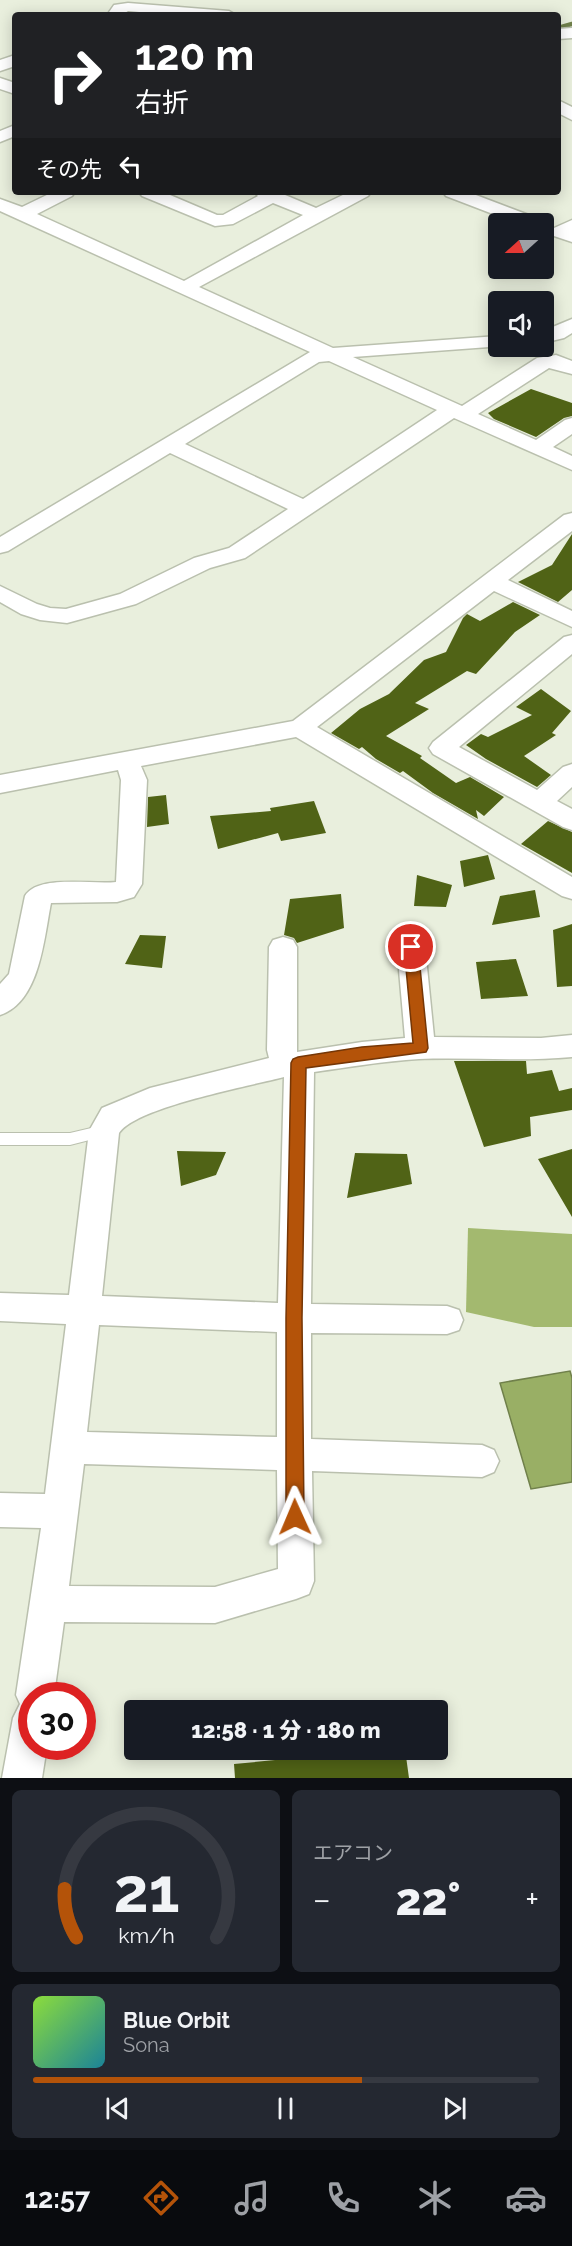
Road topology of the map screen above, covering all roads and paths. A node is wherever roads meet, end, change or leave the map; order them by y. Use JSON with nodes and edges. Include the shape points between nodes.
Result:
{"nodes":[{"id":1,"x":116,"y":12,"type":"edge"},
{"id":2,"x":192,"y":12,"type":"edge"},
{"id":3,"x":60,"y":195,"type":"edge"},
{"id":4,"x":155,"y":195,"type":"edge"},
{"id":5,"x":265,"y":195,"type":"edge"},
{"id":6,"x":269,"y":195,"type":"edge"},
{"id":7,"x":356,"y":195,"type":"edge"},
{"id":8,"x":460,"y":195,"type":"edge"},
{"id":9,"x":0,"y":204,"type":"edge"},
{"id":10,"x":507,"y":213,"type":"edge"},
{"id":11,"x":23,"y":214,"type":"junction"},
{"id":12,"x":317,"y":215,"type":"junction"},
{"id":13,"x":184,"y":288,"type":"junction"},
{"id":14,"x":572,"y":325,"type":"edge"},
{"id":15,"x":554,"y":335,"type":"edge"},
{"id":16,"x":488,"y":343,"type":"edge"},
{"id":17,"x":330,"y":354,"type":"junction"},
{"id":18,"x":572,"y":368,"type":"edge"},
{"id":19,"x":458,"y":412,"type":"junction"},
{"id":20,"x":572,"y":424,"type":"edge"},
{"id":21,"x":171,"y":445,"type":"junction"},
{"id":22,"x":538,"y":448,"type":"junction"},
{"id":23,"x":572,"y":464,"type":"edge"},
{"id":24,"x":304,"y":508,"type":"junction"},
{"id":25,"x":572,"y":520,"type":"edge"},
{"id":26,"x":0,"y":546,"type":"edge"},
{"id":27,"x":492,"y":581,"type":"junction"},
{"id":28,"x":0,"y":593,"type":"edge"},
{"id":29,"x":572,"y":620,"type":"edge"},
{"id":30,"x":572,"y":642,"type":"edge"},
{"id":31,"x":300,"y":728,"type":"junction"},
{"id":32,"x":125,"y":761,"type":"junction"},
{"id":33,"x":572,"y":773,"type":"edge"},
{"id":34,"x":0,"y":784,"type":"edge"},
{"id":35,"x":540,"y":802,"type":"junction"},
{"id":36,"x":572,"y":821,"type":"edge"},
{"id":37,"x":572,"y":889,"type":"edge"},
{"id":38,"x":411,"y":947,"type":"dead end"},
{"id":39,"x":283,"y":948,"type":"dead end"},
{"id":40,"x":0,"y":1004,"type":"edge"},
{"id":41,"x":572,"y":1046,"type":"edge"},
{"id":42,"x":421,"y":1048,"type":"junction"},
{"id":43,"x":292,"y":1064,"type":"junction"},
{"id":44,"x":104,"y":1131,"type":"junction"},
{"id":45,"x":0,"y":1139,"type":"edge"},
{"id":46,"x":0,"y":1307,"type":"edge"},
{"id":47,"x":85,"y":1310,"type":"junction"},
{"id":48,"x":294,"y":1318,"type":"junction"},
{"id":49,"x":447,"y":1320,"type":"dead end"},
{"id":50,"x":69,"y":1447,"type":"junction"},
{"id":51,"x":294,"y":1454,"type":"junction"},
{"id":52,"x":482,"y":1461,"type":"dead end"},
{"id":53,"x":0,"y":1510,"type":"edge"},
{"id":54,"x":61,"y":1511,"type":"junction"},
{"id":55,"x":50,"y":1604,"type":"junction"},
{"id":56,"x":37,"y":1682,"type":"edge"},
{"id":57,"x":25,"y":1760,"type":"edge"},
{"id":58,"x":22,"y":1778,"type":"edge"}],
"edges":[{"from":1,"to":2,"type":"street","via":[[129,7]]},
{"from":3,"to":11,"type":"street"},
{"from":4,"to":5,"type":"street","via":[[215,221],[227,220]]},
{"from":6,"to":12,"type":"street"},
{"from":7,"to":12,"type":"street"},
{"from":8,"to":10,"type":"street"},
{"from":9,"to":11,"type":"street"},
{"from":11,"to":13,"type":"street"},
{"from":12,"to":13,"type":"street"},
{"from":13,"to":17,"type":"street"},
{"from":14,"to":15,"type":"street"},
{"from":16,"to":17,"type":"street"},
{"from":17,"to":19,"type":"street"},
{"from":17,"to":21,"type":"street","via":[[314,357]]},
{"from":18,"to":19,"type":"street","via":[[556,361],[544,362]]},
{"from":19,"to":22,"type":"street"},
{"from":19,"to":24,"type":"street"},
{"from":20,"to":22,"type":"street"},
{"from":21,"to":24,"type":"street"},
{"from":21,"to":26,"type":"street"},
{"from":22,"to":23,"type":"street"},
{"from":24,"to":28,"type":"street","via":[[237,553],[202,563],[128,599],[67,616],[29,609]]},
{"from":25,"to":27,"type":"street"},
{"from":27,"to":29,"type":"street"},
{"from":27,"to":31,"type":"street"},
{"from":30,"to":35,"type":"street","via":[[442,748]]},
{"from":31,"to":32,"type":"street"},
{"from":31,"to":37,"type":"street"},
{"from":32,"to":34,"type":"street"},
{"from":32,"to":40,"type":"street","via":[[134,780],[129,884],[117,892],[39,896],[22,977]]},
{"from":33,"to":35,"type":"street"},
{"from":35,"to":36,"type":"street"},
{"from":38,"to":42,"type":"street"},
{"from":39,"to":43,"type":"street","via":[[282,1050]]},
{"from":41,"to":42,"type":"street"},
{"from":42,"to":43,"type":"street"},
{"from":43,"to":44,"type":"street","via":[[161,1096],[113,1117]]},
{"from":43,"to":48,"type":"street"},
{"from":44,"to":45,"type":"lane","via":[[70,1139]]},
{"from":44,"to":47,"type":"street"},
{"from":46,"to":47,"type":"street"},
{"from":47,"to":48,"type":"street"},
{"from":47,"to":50,"type":"street"},
{"from":48,"to":49,"type":"street"},
{"from":48,"to":51,"type":"street"},
{"from":50,"to":51,"type":"street"},
{"from":50,"to":54,"type":"street"},
{"from":51,"to":52,"type":"street"},
{"from":51,"to":55,"type":"street","via":[[296,1581],[215,1605]]},
{"from":53,"to":54,"type":"street"},
{"from":54,"to":55,"type":"street"},
{"from":55,"to":56,"type":"street"},
{"from":57,"to":58,"type":"street"}]}
